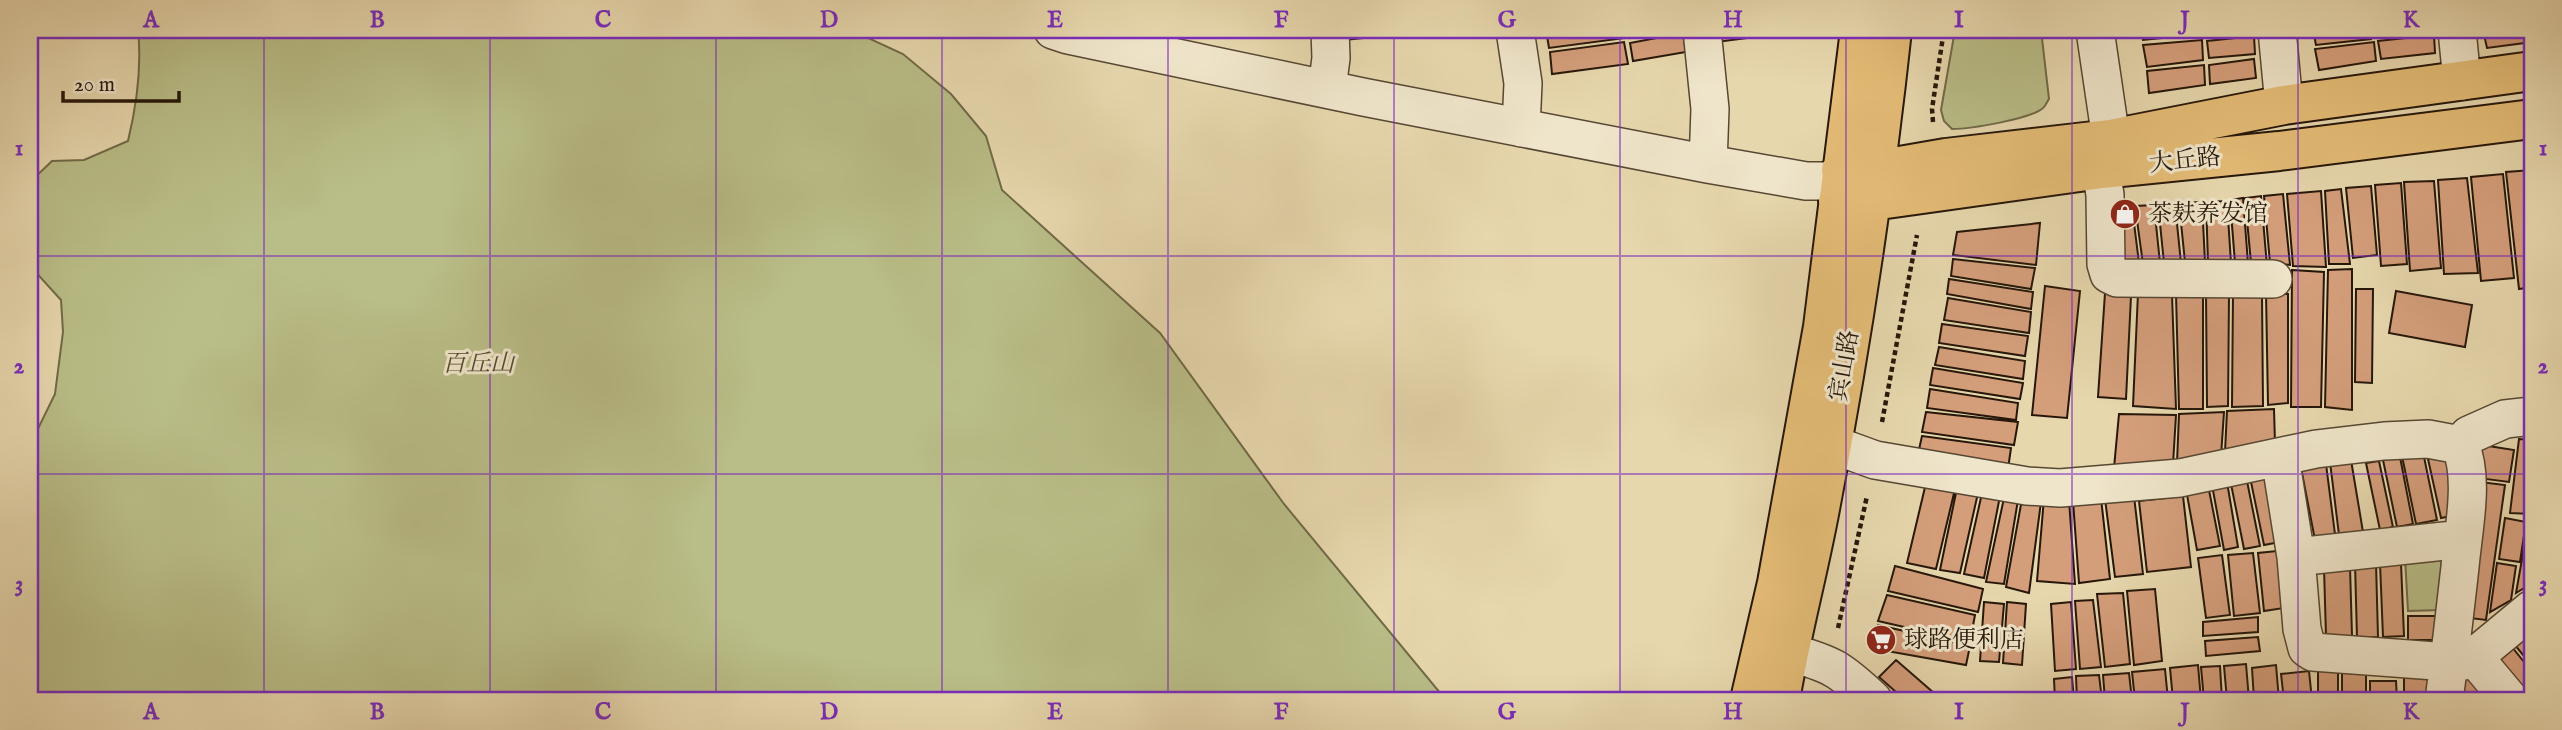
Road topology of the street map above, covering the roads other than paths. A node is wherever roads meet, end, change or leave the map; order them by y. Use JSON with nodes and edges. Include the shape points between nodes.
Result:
{"nodes":[{"id":1,"x":1053,"y":30,"type":"edge"},
{"id":2,"x":1329,"y":30,"type":"edge"},
{"id":3,"x":1515,"y":30,"type":"edge"},
{"id":4,"x":1702,"y":30,"type":"edge"},
{"id":5,"x":1860,"y":30,"type":"edge"},
{"id":6,"x":1892,"y":30,"type":"edge"},
{"id":7,"x":2095,"y":30,"type":"edge"},
{"id":8,"x":2277,"y":30,"type":"edge"},
{"id":9,"x":2457,"y":30,"type":"edge"},
{"id":10,"x":1132,"y":40,"type":"edge"},
{"id":11,"x":2532,"y":71,"type":"edge"},
{"id":12,"x":2462,"y":80,"type":"junction"},
{"id":13,"x":1327,"y":89,"type":"junction"},
{"id":14,"x":2284,"y":104,"type":"junction"},
{"id":15,"x":2532,"y":119,"type":"edge"},
{"id":16,"x":1521,"y":128,"type":"junction"},
{"id":17,"x":2106,"y":154,"type":"junction"},
{"id":18,"x":1708,"y":164,"type":"junction"},
{"id":19,"x":1854,"y":185,"type":"junction"},
{"id":20,"x":2273,"y":279,"type":"dead end"},
{"id":21,"x":2523,"y":412,"type":"edge"},
{"id":22,"x":1831,"y":444,"type":"junction"},
{"id":23,"x":2460,"y":444,"type":"junction"},
{"id":24,"x":2280,"y":457,"type":"junction"},
{"id":25,"x":2463,"y":540,"type":"junction"},
{"id":26,"x":2296,"y":557,"type":"junction"},
{"id":27,"x":2532,"y":609,"type":"edge"},
{"id":28,"x":1788,"y":652,"type":"junction"},
{"id":29,"x":2462,"y":660,"type":"junction"},
{"id":30,"x":1750,"y":700,"type":"edge"},
{"id":31,"x":1780,"y":700,"type":"edge"},
{"id":32,"x":1873,"y":700,"type":"edge"},
{"id":33,"x":2444,"y":700,"type":"edge"},
{"id":34,"x":2510,"y":700,"type":"edge"}],
"edges":[{"from":1,"to":10,"type":"street"},
{"from":2,"to":13,"type":"street"},
{"from":3,"to":16,"type":"street","via":[[1523,83]]},
{"from":4,"to":18,"type":"street","via":[[1710,109]]},
{"from":5,"to":19,"type":"main road","name":"宾山路"},
{"from":6,"to":19,"type":"main road","name":"宾山路"},
{"from":7,"to":17,"type":"street"},
{"from":8,"to":14,"type":"street"},
{"from":9,"to":12,"type":"street"},
{"from":10,"to":13,"type":"street"},
{"from":11,"to":12,"type":"main road","name":"大丘路"},
{"from":12,"to":14,"type":"main road","name":"大丘路"},
{"from":13,"to":16,"type":"street"},
{"from":14,"to":17,"type":"main road","name":"大丘路"},
{"from":15,"to":17,"type":"main road","name":"大丘路","via":[[2279,151]]},
{"from":16,"to":18,"type":"street"},
{"from":17,"to":19,"type":"main road","name":"大丘路"},
{"from":17,"to":20,"type":"street","via":[[2109,274],[2117,278]]},
{"from":18,"to":19,"type":"street"},
{"from":19,"to":22,"type":"main road","name":"宾山路"},
{"from":19,"to":30,"type":"main road","name":"宾山路","via":[[1834,252],[1806,430]]},
{"from":21,"to":23,"type":"street","via":[[2469,435]]},
{"from":22,"to":24,"type":"street","via":[[1875,460],[2060,488],[2180,478]]},
{"from":22,"to":28,"type":"main road","name":"宾山路"},
{"from":23,"to":24,"type":"street","via":[[2428,439],[2384,441]]},
{"from":23,"to":25,"type":"street","via":[[2466,473]]},
{"from":24,"to":26,"type":"street"},
{"from":25,"to":26,"type":"street"},
{"from":25,"to":29,"type":"street"},
{"from":26,"to":29,"type":"street","via":[[2307,648],[2320,653]]},
{"from":27,"to":29,"type":"street"},
{"from":28,"to":31,"type":"main road","name":"宾山路"},
{"from":28,"to":32,"type":"street","via":[[1830,664]]},
{"from":29,"to":33,"type":"street"},
{"from":29,"to":34,"type":"street"}]}
